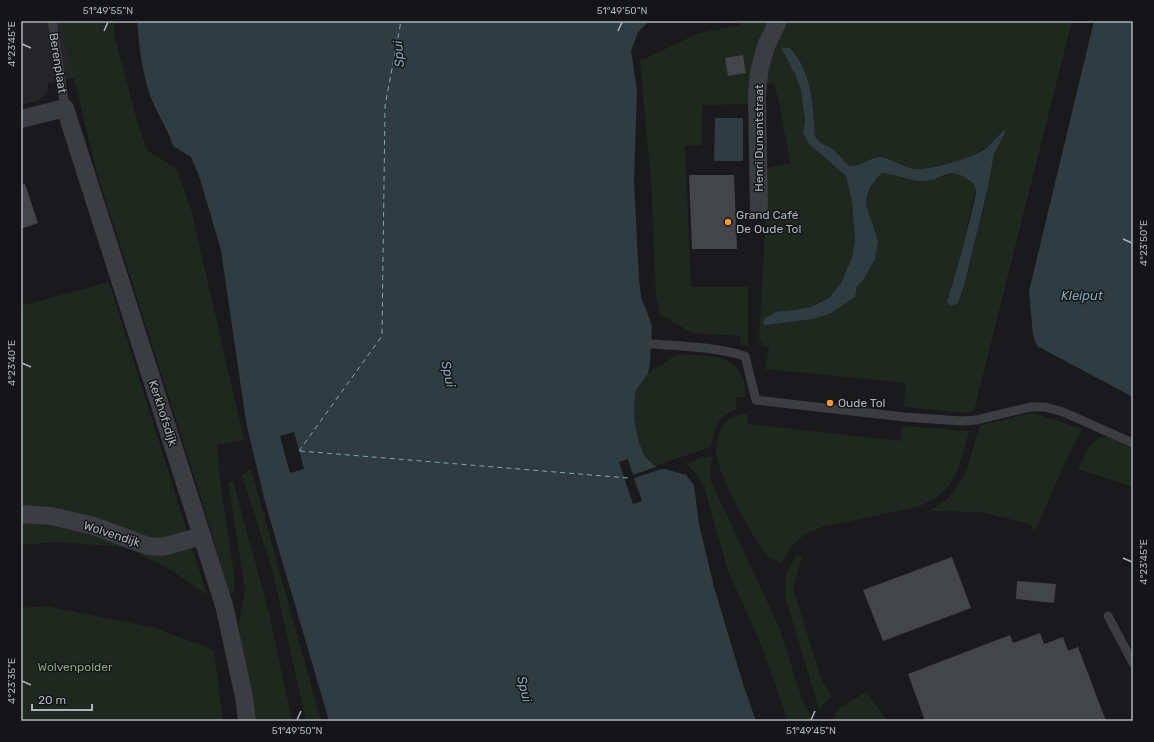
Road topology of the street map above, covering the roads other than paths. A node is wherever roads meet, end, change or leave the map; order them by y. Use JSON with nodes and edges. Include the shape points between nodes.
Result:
{"nodes":[{"id":1,"x":52,"y":21,"type":"edge"},
{"id":2,"x":778,"y":21,"type":"edge"},
{"id":3,"x":65,"y":108,"type":"junction"},
{"id":4,"x":21,"y":120,"type":"edge"},
{"id":5,"x":759,"y":210,"type":"dead end"},
{"id":6,"x":652,"y":344,"type":"dead end"},
{"id":7,"x":1133,"y":443,"type":"edge"},
{"id":8,"x":21,"y":514,"type":"edge"},
{"id":9,"x":202,"y":536,"type":"junction"},
{"id":10,"x":1108,"y":616,"type":"dead end"},
{"id":11,"x":1133,"y":663,"type":"edge"},
{"id":12,"x":247,"y":721,"type":"edge"}],
"edges":[{"from":1,"to":3,"type":"lane","name":"Berenplaat"},
{"from":2,"to":5,"type":"street","name":"Henri Dunantstraat","via":[[766,46],[759,72]]},
{"from":3,"to":4,"type":"street","name":"Berenplaat"},
{"from":3,"to":9,"type":"street","name":"Kerkhofsdijk"},
{"from":6,"to":7,"type":"lane","via":[[712,348],[745,356],[756,400],[962,421],[1030,407],[1045,407],[1063,412]]},
{"from":8,"to":9,"type":"street","name":"Wolvendijk","via":[[52,516],[94,526],[148,546],[162,547]]},
{"from":9,"to":12,"type":"street","name":"Kerkhofsdijk","via":[[224,605]]},
{"from":10,"to":11,"type":"lane"}]}
